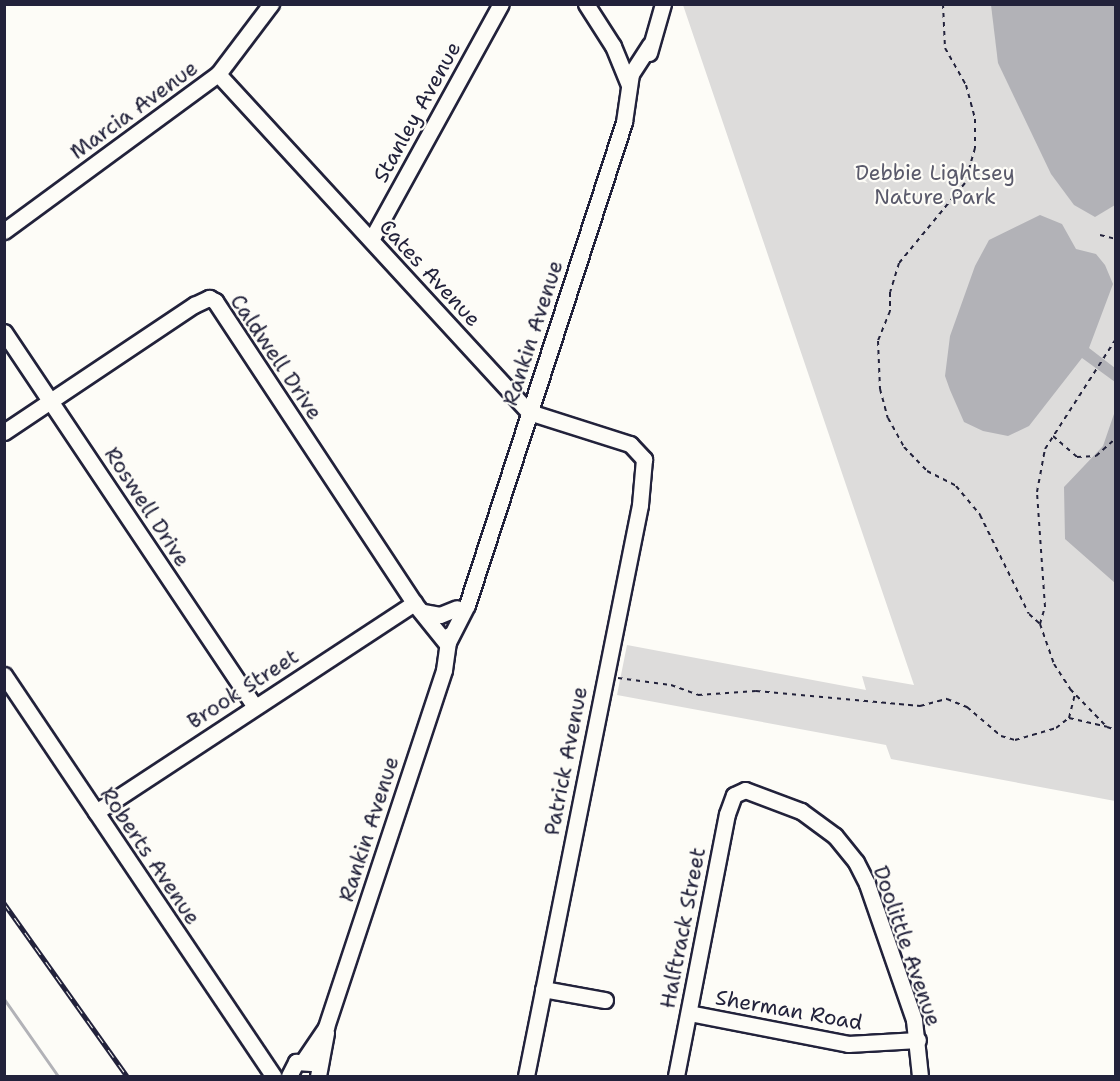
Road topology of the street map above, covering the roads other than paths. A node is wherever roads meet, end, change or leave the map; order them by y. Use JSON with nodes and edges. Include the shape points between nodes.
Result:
{"nodes":[{"id":1,"x":271,"y":4,"type":"edge"},
{"id":2,"x":501,"y":4,"type":"edge"},
{"id":3,"x":586,"y":4,"type":"edge"},
{"id":4,"x":663,"y":4,"type":"edge"},
{"id":5,"x":218,"y":74,"type":"junction"},
{"id":6,"x":629,"y":85,"type":"junction"},
{"id":7,"x":4,"y":231,"type":"edge"},
{"id":8,"x":371,"y":240,"type":"junction"},
{"id":9,"x":4,"y":332,"type":"edge"},
{"id":10,"x":52,"y":400,"type":"junction"},
{"id":11,"x":529,"y":412,"type":"junction"},
{"id":12,"x":4,"y":432,"type":"edge"},
{"id":13,"x":641,"y":454,"type":"joint"},
{"id":14,"x":470,"y":593,"type":"junction"},
{"id":15,"x":418,"y":608,"type":"junction"},
{"id":16,"x":457,"y":609,"type":"junction"},
{"id":17,"x":447,"y":644,"type":"junction"},
{"id":18,"x":4,"y":675,"type":"edge"},
{"id":19,"x":254,"y":705,"type":"junction"},
{"id":20,"x":740,"y":791,"type":"joint"},
{"id":21,"x":96,"y":812,"type":"junction"},
{"id":22,"x":543,"y":989,"type":"junction"},
{"id":23,"x":605,"y":1000,"type":"dead end"},
{"id":24,"x":688,"y":1013,"type":"junction"},
{"id":25,"x":326,"y":1027,"type":"junction"},
{"id":26,"x":918,"y":1040,"type":"junction"},
{"id":27,"x":261,"y":1060,"type":"junction"},
{"id":28,"x":295,"y":1067,"type":"edge"},
{"id":29,"x":273,"y":1077,"type":"edge"},
{"id":30,"x":318,"y":1077,"type":"edge"},
{"id":31,"x":526,"y":1077,"type":"edge"},
{"id":32,"x":676,"y":1077,"type":"edge"},
{"id":33,"x":920,"y":1077,"type":"edge"}],
"edges":[{"from":1,"to":5,"type":"street","name":"Marcia Avenue"},
{"from":2,"to":8,"type":"street","name":"Stanley Avenue"},
{"from":3,"to":6,"type":"street","via":[[608,37]]},
{"from":4,"to":6,"type":"street","name":"Rankin Avenue","via":[[650,45]]},
{"from":5,"to":7,"type":"street","name":"Marcia Avenue"},
{"from":5,"to":8,"type":"street","name":"Cates Avenue"},
{"from":6,"to":11,"type":"street","name":"Rankin Avenue","via":[[624,122]]},
{"from":8,"to":11,"type":"street","name":"Cates Avenue"},
{"from":9,"to":10,"type":"street","name":"Roswell Drive"},
{"from":10,"to":12,"type":"street","name":"Caldwell Drive"},
{"from":10,"to":15,"type":"street","name":"Caldwell Drive","via":[[194,305],[209,298],[215,301]]},
{"from":10,"to":19,"type":"street","name":"Roswell Drive"},
{"from":11,"to":13,"type":"street","name":"Cates Avenue","via":[[630,444]]},
{"from":11,"to":14,"type":"street","name":"Rankin Avenue"},
{"from":13,"to":22,"type":"street","name":"Patrick Avenue","via":[[645,466],[643,484]]},
{"from":14,"to":16,"type":"street","name":"Rankin Avenue"},
{"from":14,"to":17,"type":"street","name":"Rankin Avenue"},
{"from":15,"to":16,"type":"street","via":[[440,615]]},
{"from":15,"to":17,"type":"street","name":"Caldwell Drive"},
{"from":15,"to":19,"type":"street","name":"Brook Street"},
{"from":16,"to":17,"type":"street","name":"Rankin Avenue"},
{"from":17,"to":25,"type":"street","name":"Rankin Avenue","via":[[444,670]]},
{"from":18,"to":21,"type":"street","name":"Roberts Avenue"},
{"from":19,"to":21,"type":"street","name":"Brook Street"},
{"from":20,"to":24,"type":"street","name":"Halftrack Street","via":[[727,814]]},
{"from":20,"to":26,"type":"street","name":"Doolittle Avenue","via":[[765,794],[790,806],[819,823],[844,846],[867,884]]},
{"from":21,"to":27,"type":"street","name":"Roberts Avenue"},
{"from":22,"to":23,"type":"street"},
{"from":22,"to":31,"type":"street","name":"Patrick Avenue"},
{"from":24,"to":26,"type":"street","name":"Sherman Road","via":[[848,1044]]},
{"from":24,"to":32,"type":"street","name":"Halftrack Street"},
{"from":25,"to":28,"type":"street","name":"Rankin Avenue"},
{"from":25,"to":30,"type":"street","name":"Rankin Avenue"},
{"from":26,"to":33,"type":"street","name":"Doolittle Avenue"},
{"from":27,"to":28,"type":"street"},
{"from":27,"to":29,"type":"street","name":"Roberts Avenue"},
{"from":28,"to":30,"type":"street","via":[[313,1064]]}]}
